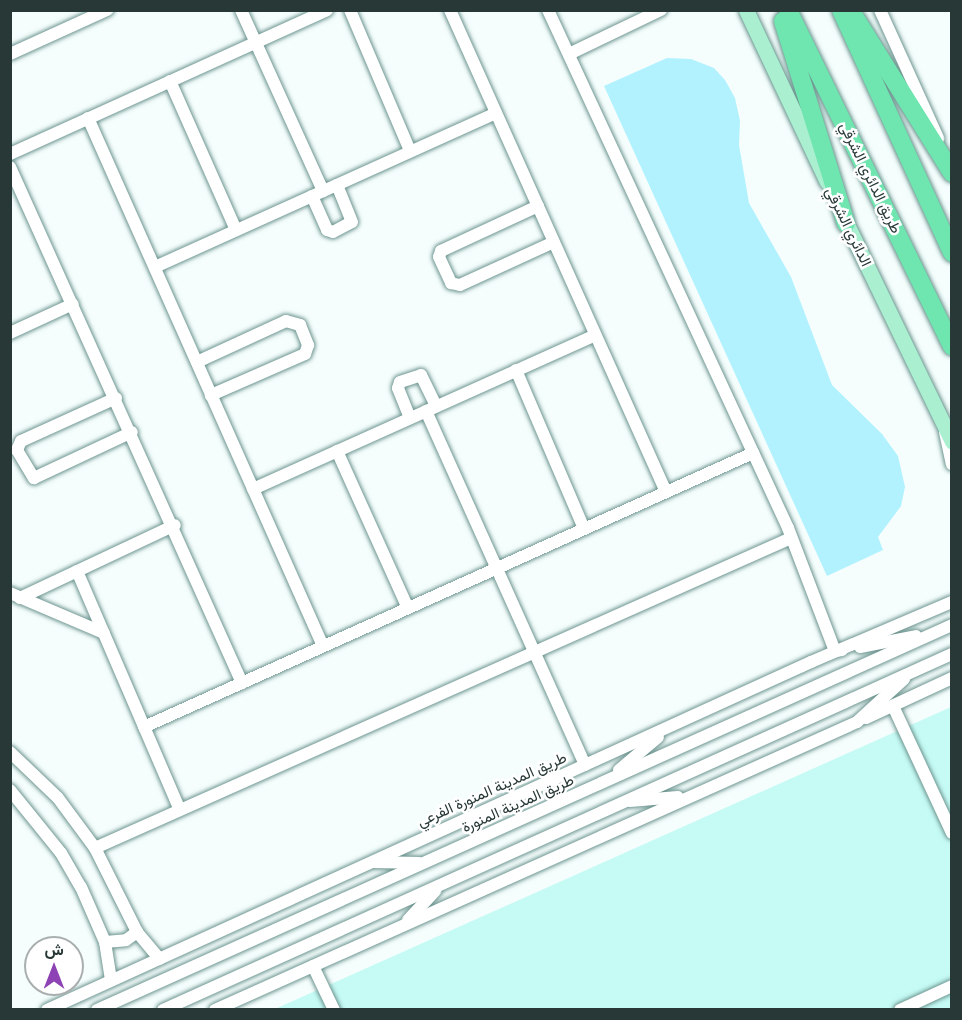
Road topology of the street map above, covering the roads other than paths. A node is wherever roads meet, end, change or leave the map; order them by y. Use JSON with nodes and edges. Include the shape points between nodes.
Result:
{"nodes":[{"id":1,"x":107,"y":10,"type":"edge"},
{"id":2,"x":241,"y":10,"type":"edge"},
{"id":3,"x":327,"y":10,"type":"edge"},
{"id":4,"x":350,"y":10,"type":"edge"},
{"id":5,"x":450,"y":10,"type":"edge"},
{"id":6,"x":549,"y":10,"type":"edge"},
{"id":7,"x":661,"y":10,"type":"edge"},
{"id":8,"x":746,"y":10,"type":"edge"},
{"id":9,"x":780,"y":10,"type":"edge"},
{"id":10,"x":788,"y":10,"type":"edge"},
{"id":11,"x":841,"y":10,"type":"edge"},
{"id":12,"x":851,"y":10,"type":"edge"},
{"id":13,"x":880,"y":10,"type":"edge"},
{"id":14,"x":255,"y":42,"type":"junction"},
{"id":15,"x":10,"y":54,"type":"edge"},
{"id":16,"x":569,"y":54,"type":"junction"},
{"id":17,"x":170,"y":81,"type":"junction"},
{"id":18,"x":495,"y":113,"type":"junction"},
{"id":19,"x":88,"y":118,"type":"junction"},
{"id":20,"x":410,"y":151,"type":"junction"},
{"id":21,"x":10,"y":154,"type":"edge"},
{"id":22,"x":951,"y":166,"type":"edge"},
{"id":23,"x":10,"y":167,"type":"edge"},
{"id":24,"x":951,"y":173,"type":"edge"},
{"id":25,"x":337,"y":185,"type":"junction"},
{"id":26,"x":317,"y":194,"type":"junction"},
{"id":27,"x":537,"y":206,"type":"junction"},
{"id":28,"x":846,"y":223,"type":"junction"},
{"id":29,"x":236,"y":230,"type":"junction"},
{"id":30,"x":554,"y":242,"type":"junction"},
{"id":31,"x":951,"y":253,"type":"edge"},
{"id":32,"x":155,"y":267,"type":"junction"},
{"id":33,"x":73,"y":304,"type":"junction"},
{"id":34,"x":10,"y":333,"type":"edge"},
{"id":35,"x":595,"y":335,"type":"junction"},
{"id":36,"x":951,"y":346,"type":"edge"},
{"id":37,"x":197,"y":362,"type":"junction"},
{"id":38,"x":516,"y":370,"type":"junction"},
{"id":39,"x":212,"y":395,"type":"junction"},
{"id":40,"x":116,"y":398,"type":"junction"},
{"id":41,"x":431,"y":409,"type":"junction"},
{"id":42,"x":410,"y":418,"type":"junction"},
{"id":43,"x":948,"y":429,"type":"edge"},
{"id":44,"x":132,"y":432,"type":"junction"},
{"id":45,"x":951,"y":442,"type":"edge"},
{"id":46,"x":337,"y":451,"type":"junction"},
{"id":47,"x":753,"y":453,"type":"junction"},
{"id":48,"x":951,"y":464,"type":"edge"},
{"id":49,"x":253,"y":489,"type":"junction"},
{"id":50,"x":666,"y":492,"type":"junction"},
{"id":51,"x":175,"y":525,"type":"junction"},
{"id":52,"x":584,"y":529,"type":"junction"},
{"id":53,"x":791,"y":538,"type":"junction"},
{"id":54,"x":496,"y":568,"type":"junction"},
{"id":55,"x":77,"y":571,"type":"junction"},
{"id":56,"x":15,"y":595,"type":"edge"},
{"id":57,"x":951,"y":602,"type":"edge"},
{"id":58,"x":408,"y":608,"type":"junction"},
{"id":59,"x":951,"y":625,"type":"edge"},
{"id":60,"x":104,"y":633,"type":"junction"},
{"id":61,"x":935,"y":633,"type":"junction"},
{"id":62,"x":323,"y":646,"type":"junction"},
{"id":63,"x":534,"y":651,"type":"junction"},
{"id":64,"x":835,"y":651,"type":"junction"},
{"id":65,"x":951,"y":654,"type":"edge"},
{"id":66,"x":914,"y":671,"type":"junction"},
{"id":67,"x":951,"y":678,"type":"edge"},
{"id":68,"x":242,"y":682,"type":"junction"},
{"id":69,"x":893,"y":706,"type":"junction"},
{"id":70,"x":857,"y":722,"type":"junction"},
{"id":71,"x":673,"y":724,"type":"junction"},
{"id":72,"x":144,"y":727,"type":"junction"},
{"id":73,"x":10,"y":752,"type":"edge"},
{"id":74,"x":585,"y":765,"type":"junction"},
{"id":75,"x":607,"y":780,"type":"junction"},
{"id":76,"x":10,"y":790,"type":"edge"},
{"id":77,"x":690,"y":796,"type":"junction"},
{"id":78,"x":620,"y":802,"type":"junction"},
{"id":79,"x":180,"y":810,"type":"junction"},
{"id":80,"x":951,"y":834,"type":"edge"},
{"id":81,"x":95,"y":848,"type":"junction"},
{"id":82,"x":371,"y":862,"type":"junction"},
{"id":83,"x":424,"y":863,"type":"junction"},
{"id":84,"x":439,"y":887,"type":"junction"},
{"id":85,"x":403,"y":925,"type":"junction"},
{"id":86,"x":137,"y":932,"type":"junction"},
{"id":87,"x":105,"y":942,"type":"junction"},
{"id":88,"x":175,"y":952,"type":"junction"},
{"id":89,"x":160,"y":959,"type":"junction"},
{"id":90,"x":204,"y":961,"type":"junction"},
{"id":91,"x":312,"y":966,"type":"junction"},
{"id":92,"x":111,"y":981,"type":"junction"},
{"id":93,"x":951,"y":986,"type":"edge"},
{"id":94,"x":84,"y":992,"type":"edge"},
{"id":95,"x":76,"y":996,"type":"edge"},
{"id":96,"x":78,"y":996,"type":"edge"},
{"id":97,"x":47,"y":1010,"type":"edge"},
{"id":98,"x":67,"y":1010,"type":"edge"},
{"id":99,"x":97,"y":1010,"type":"edge"},
{"id":100,"x":163,"y":1010,"type":"edge"},
{"id":101,"x":215,"y":1010,"type":"edge"},
{"id":102,"x":334,"y":1010,"type":"edge"},
{"id":103,"x":900,"y":1010,"type":"edge"}],
"edges":[{"from":1,"to":15,"type":"street"},
{"from":2,"to":14,"type":"street"},
{"from":3,"to":14,"type":"street"},
{"from":4,"to":20,"type":"street"},
{"from":5,"to":18,"type":"street"},
{"from":6,"to":16,"type":"street"},
{"from":7,"to":16,"type":"street"},
{"from":8,"to":28,"type":"main road","name":"الدائري الشرقي"},
{"from":9,"to":28,"type":"highway"},
{"from":10,"to":36,"type":"highway","name":"طريق الدائري الشرقي"},
{"from":11,"to":31,"type":"highway"},
{"from":12,"to":24,"type":"highway"},
{"from":13,"to":22,"type":"street"},
{"from":14,"to":17,"type":"street"},
{"from":14,"to":26,"type":"street"},
{"from":16,"to":47,"type":"street"},
{"from":17,"to":19,"type":"street"},
{"from":17,"to":29,"type":"street"},
{"from":18,"to":20,"type":"street"},
{"from":18,"to":27,"type":"street"},
{"from":19,"to":21,"type":"street"},
{"from":19,"to":32,"type":"street"},
{"from":20,"to":25,"type":"street"},
{"from":23,"to":33,"type":"street"},
{"from":25,"to":26,"type":"street"},
{"from":25,"to":26,"type":"street","via":[[352,222],[333,232],[327,230]]},
{"from":26,"to":29,"type":"street"},
{"from":27,"to":30,"type":"street"},
{"from":27,"to":30,"type":"street","via":[[441,251],[439,257],[450,283],[460,285]]},
{"from":28,"to":43,"type":"main road","name":"الدائري الشرقي"},
{"from":29,"to":32,"type":"street"},
{"from":30,"to":35,"type":"street"},
{"from":32,"to":37,"type":"street"},
{"from":33,"to":34,"type":"street"},
{"from":33,"to":40,"type":"street"},
{"from":35,"to":38,"type":"street"},
{"from":35,"to":50,"type":"street"},
{"from":37,"to":39,"type":"street"},
{"from":37,"to":39,"type":"street","via":[[286,321],[300,325],[308,345],[305,354]]},
{"from":38,"to":41,"type":"street"},
{"from":38,"to":52,"type":"street"},
{"from":39,"to":49,"type":"street"},
{"from":40,"to":44,"type":"street"},
{"from":40,"to":44,"type":"street","via":[[21,441],[17,450],[34,478]]},
{"from":41,"to":42,"type":"street"},
{"from":41,"to":42,"type":"street","via":[[421,375],[400,382],[398,388]]},
{"from":41,"to":54,"type":"street"},
{"from":42,"to":46,"type":"street"},
{"from":43,"to":45,"type":"main road","name":"الدائري الشرقي"},
{"from":43,"to":48,"type":"street"},
{"from":44,"to":51,"type":"street"},
{"from":46,"to":49,"type":"street"},
{"from":46,"to":58,"type":"street"},
{"from":47,"to":50,"type":"street"},
{"from":47,"to":53,"type":"street"},
{"from":49,"to":62,"type":"street"},
{"from":50,"to":52,"type":"street"},
{"from":51,"to":55,"type":"street"},
{"from":51,"to":68,"type":"street"},
{"from":52,"to":54,"type":"street"},
{"from":53,"to":63,"type":"street"},
{"from":53,"to":64,"type":"street"},
{"from":54,"to":58,"type":"street"},
{"from":54,"to":63,"type":"street"},
{"from":55,"to":56,"type":"street"},
{"from":55,"to":60,"type":"street"},
{"from":56,"to":60,"type":"street"},
{"from":57,"to":64,"type":"street","name":"طريق المدينة المنورة الفرعي"},
{"from":58,"to":62,"type":"street"},
{"from":59,"to":61,"type":"street","name":"طريق المدينة المنورة"},
{"from":60,"to":72,"type":"street"},
{"from":61,"to":64,"type":"street"},
{"from":61,"to":75,"type":"street","name":"طريق المدينة المنورة"},
{"from":62,"to":68,"type":"street"},
{"from":63,"to":74,"type":"street"},
{"from":63,"to":79,"type":"street"},
{"from":64,"to":71,"type":"street","name":"طريق المدينة المنورة الفرعي"},
{"from":65,"to":66,"type":"street"},
{"from":66,"to":70,"type":"street"},
{"from":66,"to":78,"type":"street"},
{"from":67,"to":69,"type":"street"},
{"from":68,"to":72,"type":"street"},
{"from":69,"to":70,"type":"street"},
{"from":69,"to":80,"type":"street"},
{"from":70,"to":77,"type":"street"},
{"from":71,"to":74,"type":"street","name":"طريق المدينة المنورة الفرعي"},
{"from":71,"to":75,"type":"street"},
{"from":72,"to":79,"type":"street"},
{"from":73,"to":81,"type":"street","via":[[58,798]]},
{"from":74,"to":82,"type":"street","name":"طريق المدينة المنورة الفرعي"},
{"from":75,"to":83,"type":"street","name":"طريق المدينة المنورة"},
{"from":76,"to":87,"type":"street","via":[[61,853],[98,921]]},
{"from":77,"to":78,"type":"street"},
{"from":77,"to":85,"type":"street"},
{"from":78,"to":84,"type":"street"},
{"from":79,"to":81,"type":"street"},
{"from":81,"to":86,"type":"street"},
{"from":82,"to":83,"type":"street"},
{"from":82,"to":88,"type":"street","name":"طريق المدينة المنورة الفرعي"},
{"from":83,"to":90,"type":"street","name":"طريق المدينة المنورة"},
{"from":84,"to":85,"type":"street"},
{"from":84,"to":100,"type":"street"},
{"from":85,"to":91,"type":"street"},
{"from":86,"to":87,"type":"street","via":[[126,940]]},
{"from":86,"to":89,"type":"street"},
{"from":87,"to":92,"type":"street"},
{"from":88,"to":89,"type":"street","name":"طريق المدينة المنورة الفرعي"},
{"from":88,"to":90,"type":"street"},
{"from":89,"to":92,"type":"street","name":"طريق المدينة المنورة الفرعي"},
{"from":90,"to":99,"type":"street","name":"طريق المدينة المنورة"},
{"from":91,"to":101,"type":"street"},
{"from":91,"to":102,"type":"street"},
{"from":92,"to":94,"type":"street","name":"طريق المدينة المنورة الفرعي"},
{"from":93,"to":103,"type":"street"},
{"from":95,"to":97,"type":"street","name":"طريق المدينة المنورة الفرعي"},
{"from":96,"to":98,"type":"street"}]}
